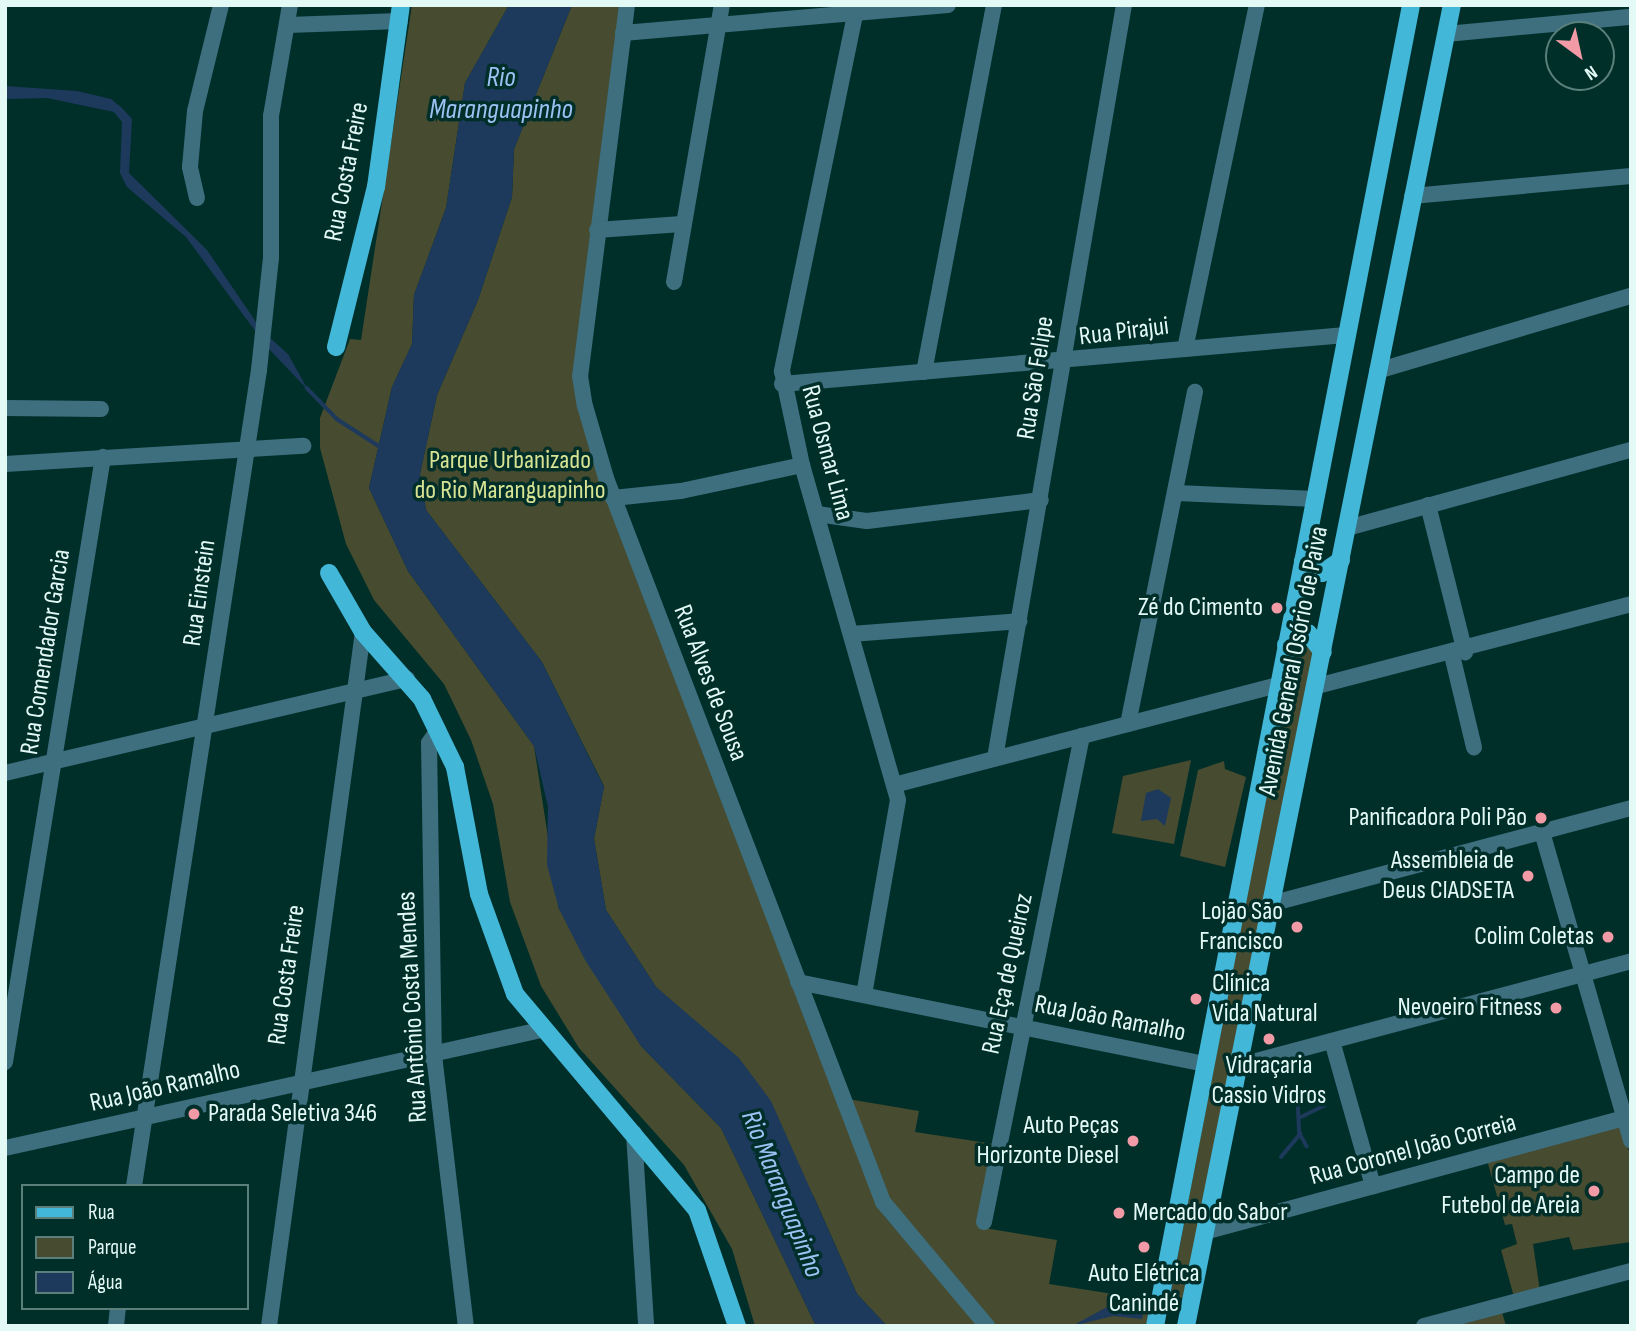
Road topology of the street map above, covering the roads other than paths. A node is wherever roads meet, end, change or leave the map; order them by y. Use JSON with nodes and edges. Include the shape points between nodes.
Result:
{"nodes":[{"id":1,"x":221,"y":5,"type":"edge"},
{"id":2,"x":290,"y":5,"type":"edge"},
{"id":3,"x":628,"y":5,"type":"edge"},
{"id":4,"x":722,"y":5,"type":"edge"},
{"id":5,"x":948,"y":5,"type":"edge"},
{"id":6,"x":994,"y":5,"type":"edge"},
{"id":7,"x":1124,"y":5,"type":"edge"},
{"id":8,"x":1257,"y":5,"type":"edge"},
{"id":9,"x":1411,"y":5,"type":"edge"},
{"id":10,"x":1452,"y":5,"type":"edge"},
{"id":11,"x":856,"y":10,"type":"edge"},
{"id":12,"x":400,"y":13,"type":"edge"},
{"id":13,"x":1631,"y":17,"type":"edge"},
{"id":14,"x":288,"y":25,"type":"junction"},
{"id":15,"x":718,"y":26,"type":"junction"},
{"id":16,"x":623,"y":33,"type":"junction"},
{"id":17,"x":1446,"y":34,"type":"junction"},
{"id":18,"x":1631,"y":176,"type":"edge"},
{"id":19,"x":1412,"y":196,"type":"junction"},
{"id":20,"x":197,"y":198,"type":"dead end"},
{"id":21,"x":681,"y":224,"type":"junction"},
{"id":22,"x":597,"y":230,"type":"junction"},
{"id":23,"x":674,"y":282,"type":"dead end"},
{"id":24,"x":1631,"y":296,"type":"edge"},
{"id":25,"x":1346,"y":335,"type":"junction"},
{"id":26,"x":336,"y":347,"type":"dead end"},
{"id":27,"x":1185,"y":349,"type":"junction"},
{"id":28,"x":1063,"y":365,"type":"junction"},
{"id":29,"x":1377,"y":371,"type":"junction"},
{"id":30,"x":925,"y":372,"type":"junction"},
{"id":31,"x":782,"y":384,"type":"junction"},
{"id":32,"x":1195,"y":392,"type":"dead end"},
{"id":33,"x":5,"y":408,"type":"edge"},
{"id":34,"x":102,"y":409,"type":"dead end"},
{"id":35,"x":303,"y":446,"type":"dead end"},
{"id":36,"x":244,"y":448,"type":"junction"},
{"id":37,"x":1631,"y":450,"type":"edge"},
{"id":38,"x":103,"y":457,"type":"junction"},
{"id":39,"x":5,"y":464,"type":"edge"},
{"id":40,"x":802,"y":465,"type":"junction"},
{"id":41,"x":1177,"y":493,"type":"junction"},
{"id":42,"x":613,"y":498,"type":"junction"},
{"id":43,"x":1315,"y":499,"type":"junction"},
{"id":44,"x":1041,"y":500,"type":"junction"},
{"id":45,"x":1428,"y":505,"type":"junction"},
{"id":46,"x":817,"y":514,"type":"junction"},
{"id":47,"x":1347,"y":528,"type":"junction"},
{"id":48,"x":1341,"y":560,"type":"junction"},
{"id":49,"x":1303,"y":561,"type":"junction"},
{"id":50,"x":329,"y":573,"type":"dead end"},
{"id":51,"x":1631,"y":604,"type":"edge"},
{"id":52,"x":1020,"y":621,"type":"junction"},
{"id":53,"x":363,"y":632,"type":"junction"},
{"id":54,"x":851,"y":634,"type":"junction"},
{"id":55,"x":1286,"y":645,"type":"junction"},
{"id":56,"x":1323,"y":652,"type":"junction"},
{"id":57,"x":1459,"y":654,"type":"junction"},
{"id":58,"x":407,"y":678,"type":"junction"},
{"id":59,"x":1278,"y":685,"type":"junction"},
{"id":60,"x":1317,"y":685,"type":"junction"},
{"id":61,"x":354,"y":693,"type":"junction"},
{"id":62,"x":206,"y":724,"type":"junction"},
{"id":63,"x":1128,"y":724,"type":"junction"},
{"id":64,"x":438,"y":730,"type":"junction"},
{"id":65,"x":1082,"y":736,"type":"junction"},
{"id":66,"x":1475,"y":747,"type":"dead end"},
{"id":67,"x":995,"y":758,"type":"junction"},
{"id":68,"x":54,"y":760,"type":"junction"},
{"id":69,"x":5,"y":773,"type":"edge"},
{"id":70,"x":894,"y":785,"type":"junction"},
{"id":71,"x":1631,"y":808,"type":"edge"},
{"id":72,"x":1542,"y":832,"type":"junction"},
{"id":73,"x":1274,"y":903,"type":"junction"},
{"id":74,"x":1631,"y":961,"type":"edge"},
{"id":75,"x":1583,"y":974,"type":"junction"},
{"id":76,"x":798,"y":982,"type":"junction"},
{"id":77,"x":864,"y":994,"type":"junction"},
{"id":78,"x":1021,"y":1027,"type":"junction"},
{"id":79,"x":541,"y":1030,"type":"junction"},
{"id":80,"x":1332,"y":1041,"type":"junction"},
{"id":81,"x":434,"y":1055,"type":"junction"},
{"id":82,"x":5,"y":1062,"type":"edge"},
{"id":83,"x":1205,"y":1063,"type":"junction"},
{"id":84,"x":1241,"y":1065,"type":"junction"},
{"id":85,"x":298,"y":1083,"type":"junction"},
{"id":86,"x":144,"y":1116,"type":"junction"},
{"id":87,"x":1628,"y":1117,"type":"edge"},
{"id":88,"x":634,"y":1132,"type":"junction"},
{"id":89,"x":1631,"y":1140,"type":"edge"},
{"id":90,"x":5,"y":1148,"type":"edge"},
{"id":91,"x":134,"y":1184,"type":"edge"},
{"id":92,"x":1373,"y":1186,"type":"junction"},
{"id":93,"x":984,"y":1222,"type":"dead end"},
{"id":94,"x":1208,"y":1231,"type":"junction"},
{"id":95,"x":1631,"y":1271,"type":"edge"},
{"id":96,"x":1161,"y":1298,"type":"junction"},
{"id":97,"x":1192,"y":1304,"type":"junction"},
{"id":98,"x":269,"y":1326,"type":"edge"},
{"id":99,"x":466,"y":1326,"type":"edge"},
{"id":100,"x":646,"y":1326,"type":"edge"},
{"id":101,"x":737,"y":1326,"type":"edge"},
{"id":102,"x":986,"y":1326,"type":"edge"},
{"id":103,"x":1155,"y":1326,"type":"edge"},
{"id":104,"x":1186,"y":1326,"type":"edge"},
{"id":105,"x":1424,"y":1326,"type":"edge"}],
"edges":[{"from":1,"to":20,"type":"street","via":[[195,111],[190,167]]},
{"from":2,"to":14,"type":"street","name":"Rua Einstein"},
{"from":3,"to":16,"type":"street","name":"Rua Alves de Sousa"},
{"from":4,"to":15,"type":"street"},
{"from":5,"to":11,"type":"street"},
{"from":6,"to":30,"type":"street"},
{"from":7,"to":28,"type":"street","name":"Rua São Felipe"},
{"from":8,"to":27,"type":"street"},
{"from":9,"to":25,"type":"main road","name":"Avenida General Osório de Paiva"},
{"from":10,"to":17,"type":"main road","name":"Avenida General Osório de Paiva"},
{"from":11,"to":15,"type":"street"},
{"from":11,"to":31,"type":"street","name":"Rua Osmar Lima"},
{"from":12,"to":14,"type":"street"},
{"from":12,"to":26,"type":"main road","name":"Rua Costa Freire","via":[[376,187]]},
{"from":13,"to":17,"type":"street"},
{"from":14,"to":36,"type":"street","name":"Rua Einstein","via":[[271,116],[271,258]]},
{"from":15,"to":16,"type":"street"},
{"from":15,"to":21,"type":"street"},
{"from":16,"to":22,"type":"street","name":"Rua Alves de Sousa"},
{"from":17,"to":19,"type":"main road","name":"Avenida General Osório de Paiva"},
{"from":18,"to":19,"type":"street"},
{"from":19,"to":29,"type":"main road","name":"Avenida General Osório de Paiva"},
{"from":21,"to":22,"type":"street"},
{"from":21,"to":23,"type":"street"},
{"from":22,"to":42,"type":"street","name":"Rua Alves de Sousa","via":[[580,376]]},
{"from":24,"to":29,"type":"street"},
{"from":25,"to":27,"type":"street","name":"Rua Pirajui"},
{"from":25,"to":43,"type":"main road","name":"Avenida General Osório de Paiva"},
{"from":27,"to":28,"type":"street","name":"Rua Pirajui"},
{"from":28,"to":30,"type":"street","name":"Rua Pirajui"},
{"from":28,"to":44,"type":"street","name":"Rua São Felipe"},
{"from":29,"to":47,"type":"main road","name":"Avenida General Osório de Paiva"},
{"from":30,"to":31,"type":"street","name":"Rua Pirajui"},
{"from":31,"to":40,"type":"street","name":"Rua Osmar Lima"},
{"from":32,"to":41,"type":"street"},
{"from":33,"to":34,"type":"street"},
{"from":35,"to":36,"type":"street"},
{"from":36,"to":38,"type":"street"},
{"from":36,"to":62,"type":"street","name":"Rua Einstein"},
{"from":37,"to":45,"type":"street"},
{"from":38,"to":39,"type":"street"},
{"from":38,"to":68,"type":"street","name":"Rua Comendador Garcia"},
{"from":40,"to":42,"type":"street","via":[[681,491]]},
{"from":40,"to":46,"type":"street","name":"Rua Osmar Lima"},
{"from":41,"to":43,"type":"street"},
{"from":41,"to":63,"type":"street"},
{"from":42,"to":76,"type":"street","name":"Rua Alves de Sousa"},
{"from":43,"to":49,"type":"main road","name":"Avenida General Osório de Paiva"},
{"from":44,"to":46,"type":"street","via":[[867,521]]},
{"from":44,"to":52,"type":"street","name":"Rua São Felipe"},
{"from":45,"to":47,"type":"street"},
{"from":45,"to":57,"type":"street"},
{"from":46,"to":54,"type":"street","name":"Rua Osmar Lima"},
{"from":47,"to":48,"type":"main road","name":"Avenida General Osório de Paiva"},
{"from":48,"to":49,"type":"main road","via":[[1322,573]]},
{"from":48,"to":56,"type":"main road","name":"Avenida General Osório de Paiva"},
{"from":49,"to":55,"type":"main road","name":"Avenida General Osório de Paiva"},
{"from":50,"to":53,"type":"main road"},
{"from":51,"to":57,"type":"street"},
{"from":52,"to":54,"type":"street"},
{"from":52,"to":67,"type":"street","name":"Rua São Felipe"},
{"from":53,"to":58,"type":"main road"},
{"from":53,"to":61,"type":"street","name":"Rua Costa Freire"},
{"from":54,"to":70,"type":"street","name":"Rua Osmar Lima"},
{"from":55,"to":56,"type":"main road","via":[[1302,632]]},
{"from":55,"to":59,"type":"main road","name":"Avenida General Osório de Paiva"},
{"from":56,"to":60,"type":"main road","name":"Avenida General Osório de Paiva"},
{"from":57,"to":60,"type":"street"},
{"from":57,"to":66,"type":"street"},
{"from":58,"to":61,"type":"street"},
{"from":58,"to":64,"type":"main road"},
{"from":59,"to":63,"type":"street"},
{"from":59,"to":83,"type":"main road","name":"Avenida General Osório de Paiva"},
{"from":60,"to":73,"type":"main road","name":"Avenida General Osório de Paiva"},
{"from":61,"to":62,"type":"street"},
{"from":61,"to":85,"type":"street","name":"Rua Costa Freire"},
{"from":62,"to":68,"type":"street"},
{"from":62,"to":86,"type":"street","name":"Rua Einstein"},
{"from":63,"to":65,"type":"street"},
{"from":64,"to":79,"type":"main road","via":[[464,802],[496,951]]},
{"from":64,"to":81,"type":"street","name":"Rua Antônio Costa Mendes","via":[[429,743]]},
{"from":65,"to":67,"type":"street"},
{"from":65,"to":78,"type":"street","name":"Rua Eça de Queiroz"},
{"from":67,"to":70,"type":"street"},
{"from":68,"to":69,"type":"street"},
{"from":68,"to":82,"type":"street","name":"Rua Comendador Garcia"},
{"from":70,"to":77,"type":"street","name":"Rua Osmar Lima","via":[[898,800]]},
{"from":71,"to":72,"type":"street"},
{"from":72,"to":73,"type":"street"},
{"from":72,"to":75,"type":"street"},
{"from":73,"to":84,"type":"main road","name":"Avenida General Osório de Paiva"},
{"from":74,"to":75,"type":"street"},
{"from":75,"to":80,"type":"street"},
{"from":75,"to":87,"type":"street"},
{"from":76,"to":77,"type":"street","name":"Rua João Ramalho"},
{"from":76,"to":102,"type":"street","name":"Rua Alves de Sousa","via":[[883,1202]]},
{"from":77,"to":78,"type":"street","name":"Rua João Ramalho"},
{"from":78,"to":83,"type":"street","name":"Rua João Ramalho"},
{"from":78,"to":93,"type":"street","name":"Rua Eça de Queiroz"},
{"from":79,"to":81,"type":"street","name":"Rua João Ramalho"},
{"from":79,"to":88,"type":"main road"},
{"from":80,"to":84,"type":"street"},
{"from":80,"to":92,"type":"street"},
{"from":81,"to":85,"type":"street","name":"Rua João Ramalho"},
{"from":81,"to":99,"type":"street","name":"Rua Antônio Costa Mendes"},
{"from":83,"to":96,"type":"main road","name":"Avenida General Osório de Paiva"},
{"from":84,"to":94,"type":"main road","name":"Avenida General Osório de Paiva"},
{"from":85,"to":86,"type":"street","name":"Rua João Ramalho"},
{"from":85,"to":98,"type":"street","name":"Rua Costa Freire"},
{"from":86,"to":90,"type":"street","name":"Rua João Ramalho"},
{"from":86,"to":91,"type":"street","name":"Rua Einstein"},
{"from":87,"to":89,"type":"street"},
{"from":87,"to":92,"type":"street","name":"Rua Coronel João Correia"},
{"from":88,"to":100,"type":"street"},
{"from":88,"to":101,"type":"main road","via":[[697,1209]]},
{"from":92,"to":94,"type":"street","name":"Rua Coronel João Correia"},
{"from":94,"to":97,"type":"main road","name":"Avenida General Osório de Paiva"},
{"from":95,"to":105,"type":"street"},
{"from":96,"to":97,"type":"main road","via":[[1174,1306]]},
{"from":96,"to":103,"type":"main road","name":"Avenida General Osório de Paiva"},
{"from":97,"to":104,"type":"main road","name":"Avenida General Osório de Paiva"}]}
